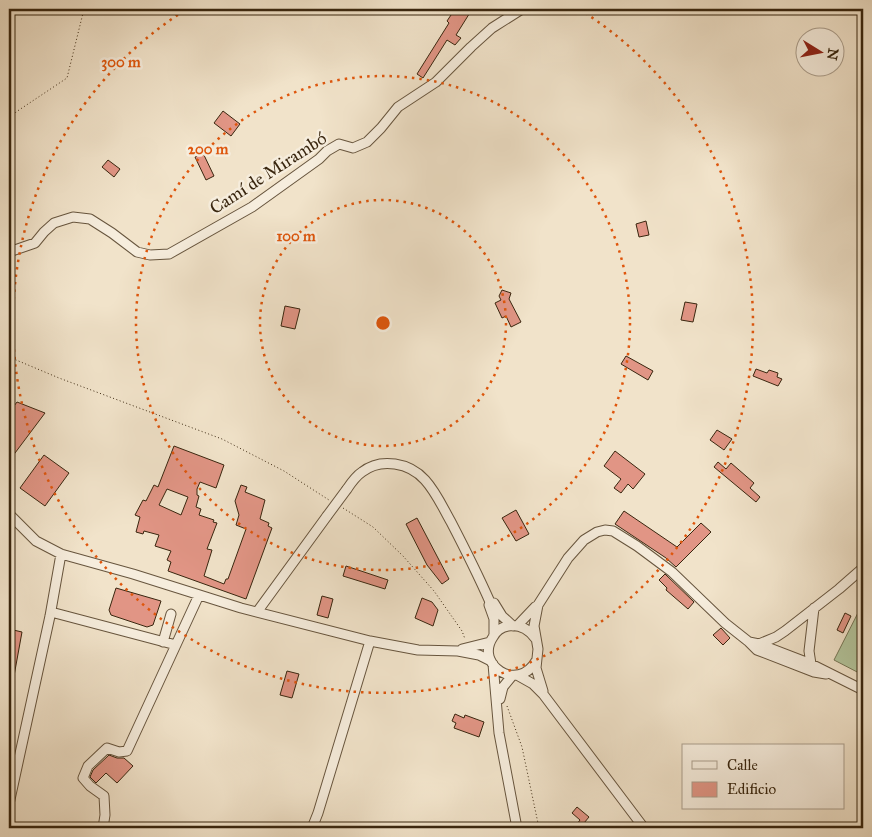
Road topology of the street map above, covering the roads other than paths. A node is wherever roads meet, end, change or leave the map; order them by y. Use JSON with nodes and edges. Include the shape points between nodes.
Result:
{"nodes":[{"id":1,"x":522,"y":9,"type":"edge"},
{"id":2,"x":9,"y":252,"type":"edge"},
{"id":3,"x":9,"y":514,"type":"edge"},
{"id":4,"x":61,"y":554,"type":"junction"},
{"id":5,"x":863,"y":568,"type":"edge"},
{"id":6,"x":199,"y":595,"type":"junction"},
{"id":7,"x":490,"y":602,"type":"junction"},
{"id":8,"x":538,"y":605,"type":"junction"},
{"id":9,"x":814,"y":608,"type":"junction"},
{"id":10,"x":51,"y":612,"type":"junction"},
{"id":11,"x":257,"y":612,"type":"junction"},
{"id":12,"x":172,"y":614,"type":"dead end"},
{"id":13,"x":515,"y":626,"type":"junction"},
{"id":14,"x":776,"y":637,"type":"junction"},
{"id":15,"x":492,"y":638,"type":"junction"},
{"id":16,"x":535,"y":638,"type":"junction"},
{"id":17,"x":370,"y":641,"type":"junction"},
{"id":18,"x":163,"y":642,"type":"junction"},
{"id":19,"x":749,"y":642,"type":"junction"},
{"id":20,"x":759,"y":644,"type":"junction"},
{"id":21,"x":176,"y":645,"type":"junction"},
{"id":22,"x":458,"y":651,"type":"junction"},
{"id":23,"x":773,"y":653,"type":"junction"},
{"id":24,"x":808,"y":659,"type":"junction"},
{"id":25,"x":536,"y":661,"type":"junction"},
{"id":26,"x":784,"y":661,"type":"junction"},
{"id":27,"x":492,"y":663,"type":"junction"},
{"id":28,"x":830,"y":674,"type":"junction"},
{"id":29,"x":515,"y":675,"type":"junction"},
{"id":30,"x":863,"y":690,"type":"edge"},
{"id":31,"x":544,"y":694,"type":"junction"},
{"id":32,"x":497,"y":709,"type":"junction"},
{"id":33,"x":9,"y":804,"type":"edge"},
{"id":34,"x":103,"y":828,"type":"edge"},
{"id":35,"x":312,"y":828,"type":"edge"},
{"id":36,"x":517,"y":828,"type":"edge"},
{"id":37,"x":644,"y":828,"type":"edge"}],
"edges":[{"from":1,"to":2,"type":"street","name":"Camí de Mirambó","via":[[492,28],[436,82],[398,108],[367,142],[353,148],[338,144],[252,207],[169,254],[137,252],[90,219],[73,217],[54,223],[36,243]]},
{"from":3,"to":4,"type":"street","via":[[36,541]]},
{"from":4,"to":6,"type":"street"},
{"from":4,"to":10,"type":"street"},
{"from":5,"to":9,"type":"street"},
{"from":6,"to":11,"type":"street"},
{"from":6,"to":21,"type":"street"},
{"from":7,"to":11,"type":"street","bridge":true,"via":[[432,488],[417,473],[404,466],[378,464],[362,471],[347,489]]},
{"from":7,"to":13,"type":"street"},
{"from":7,"to":15,"type":"street","via":[[494,619]]},
{"from":8,"to":13,"type":"street"},
{"from":8,"to":16,"type":"street"},
{"from":8,"to":19,"type":"street","via":[[578,546],[592,534],[610,530],[672,572]]},
{"from":9,"to":14,"type":"street"},
{"from":9,"to":24,"type":"street"},
{"from":10,"to":18,"type":"street"},
{"from":10,"to":33,"type":"street"},
{"from":11,"to":17,"type":"street"},
{"from":12,"to":18,"type":"street"},
{"from":13,"to":15,"type":"street","via":[[501,629]]},
{"from":13,"to":16,"type":"street","via":[[527,630]]},
{"from":14,"to":20,"type":"street"},
{"from":14,"to":23,"type":"street"},
{"from":15,"to":22,"type":"street"},
{"from":15,"to":27,"type":"street","via":[[488,652]]},
{"from":16,"to":25,"type":"street","via":[[538,649]]},
{"from":17,"to":22,"type":"street","via":[[418,650]]},
{"from":17,"to":35,"type":"street"},
{"from":18,"to":21,"type":"street"},
{"from":19,"to":20,"type":"street"},
{"from":19,"to":23,"type":"street","via":[[757,650]]},
{"from":20,"to":23,"type":"street"},
{"from":21,"to":34,"type":"street","via":[[127,751],[107,748],[88,766],[83,778],[104,796]]},
{"from":22,"to":27,"type":"street","via":[[479,655]]},
{"from":23,"to":24,"type":"street"},
{"from":23,"to":26,"type":"street"},
{"from":24,"to":26,"type":"street","via":[[800,663]]},
{"from":24,"to":28,"type":"street"},
{"from":25,"to":29,"type":"street","via":[[526,672]]},
{"from":25,"to":31,"type":"street"},
{"from":26,"to":28,"type":"street"},
{"from":27,"to":29,"type":"street","via":[[501,672]]},
{"from":27,"to":32,"type":"street"},
{"from":28,"to":30,"type":"street"},
{"from":29,"to":31,"type":"street"},
{"from":29,"to":32,"type":"street","via":[[503,687]]},
{"from":31,"to":37,"type":"street"},
{"from":32,"to":36,"type":"street"}]}
